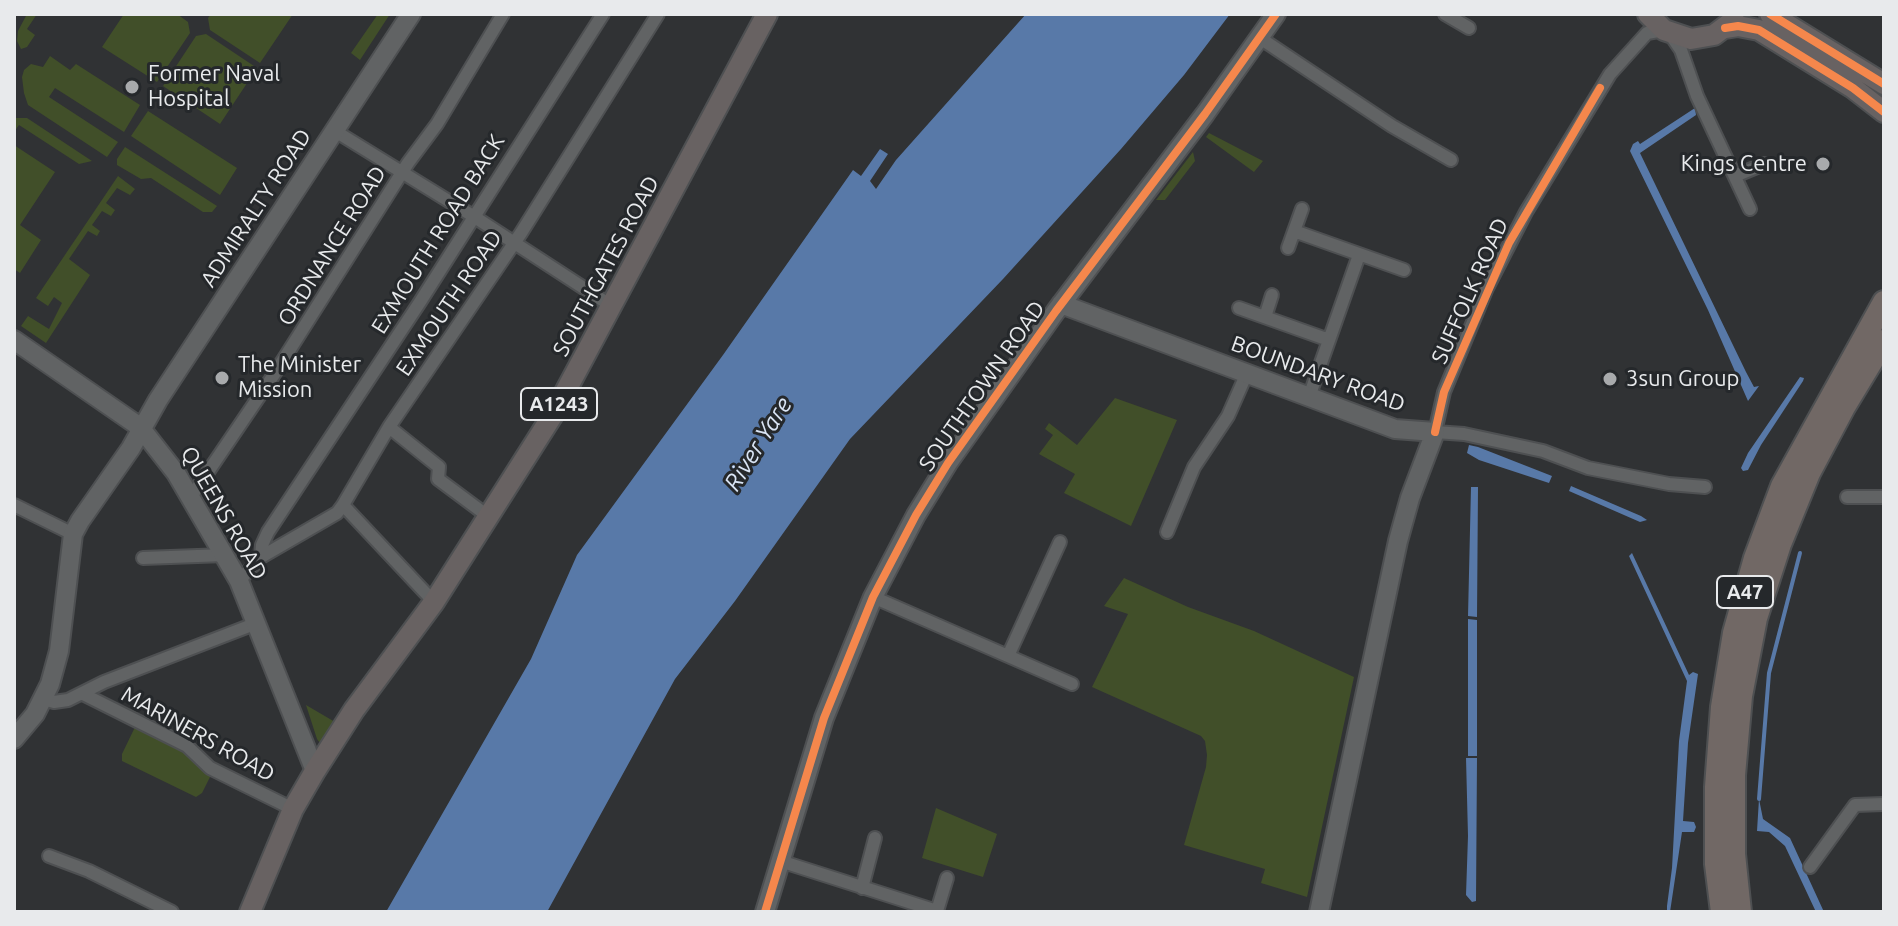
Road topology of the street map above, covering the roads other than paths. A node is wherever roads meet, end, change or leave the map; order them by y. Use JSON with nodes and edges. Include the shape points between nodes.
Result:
{"nodes":[{"id":1,"x":411,"y":14,"type":"edge"},
{"id":2,"x":503,"y":14,"type":"edge"},
{"id":3,"x":603,"y":14,"type":"edge"},
{"id":4,"x":658,"y":14,"type":"edge"},
{"id":5,"x":767,"y":14,"type":"edge"},
{"id":6,"x":1276,"y":14,"type":"edge"},
{"id":7,"x":1445,"y":14,"type":"edge"},
{"id":8,"x":1648,"y":14,"type":"edge"},
{"id":9,"x":1770,"y":14,"type":"edge"},
{"id":10,"x":1732,"y":21,"type":"edge"},
{"id":11,"x":1468,"y":27,"type":"dead end"},
{"id":12,"x":1667,"y":32,"type":"junction"},
{"id":13,"x":1260,"y":38,"type":"junction"},
{"id":14,"x":1701,"y":38,"type":"junction"},
{"id":15,"x":1687,"y":69,"type":"junction"},
{"id":16,"x":1884,"y":84,"type":"edge"},
{"id":17,"x":1884,"y":112,"type":"edge"},
{"id":18,"x":335,"y":131,"type":"junction"},
{"id":19,"x":1451,"y":160,"type":"dead end"},
{"id":20,"x":1764,"y":164,"type":"dead end"},
{"id":21,"x":401,"y":173,"type":"junction"},
{"id":22,"x":1735,"y":176,"type":"junction"},
{"id":23,"x":1302,"y":209,"type":"dead end"},
{"id":24,"x":1750,"y":209,"type":"dead end"},
{"id":25,"x":473,"y":216,"type":"junction"},
{"id":26,"x":1294,"y":231,"type":"junction"},
{"id":27,"x":514,"y":243,"type":"junction"},
{"id":28,"x":1288,"y":248,"type":"dead end"},
{"id":29,"x":1359,"y":255,"type":"junction"},
{"id":30,"x":1404,"y":270,"type":"dead end"},
{"id":31,"x":1272,"y":295,"type":"dead end"},
{"id":32,"x":1884,"y":302,"type":"edge"},
{"id":33,"x":1061,"y":304,"type":"junction"},
{"id":34,"x":613,"y":307,"type":"junction"},
{"id":35,"x":1239,"y":308,"type":"dead end"},
{"id":36,"x":1265,"y":317,"type":"junction"},
{"id":37,"x":14,"y":340,"type":"edge"},
{"id":38,"x":1329,"y":340,"type":"junction"},
{"id":39,"x":1884,"y":341,"type":"edge"},
{"id":40,"x":1247,"y":373,"type":"junction"},
{"id":41,"x":1309,"y":397,"type":"junction"},
{"id":42,"x":140,"y":427,"type":"junction"},
{"id":43,"x":389,"y":427,"type":"junction"},
{"id":44,"x":1435,"y":432,"type":"junction"},
{"id":45,"x":1705,"y":487,"type":"dead end"},
{"id":46,"x":191,"y":497,"type":"junction"},
{"id":47,"x":1847,"y":497,"type":"dead end"},
{"id":48,"x":1884,"y":497,"type":"edge"},
{"id":49,"x":14,"y":505,"type":"edge"},
{"id":50,"x":343,"y":505,"type":"junction"},
{"id":51,"x":489,"y":517,"type":"junction"},
{"id":52,"x":1167,"y":532,"type":"dead end"},
{"id":53,"x":73,"y":534,"type":"junction"},
{"id":54,"x":1060,"y":542,"type":"dead end"},
{"id":55,"x":225,"y":555,"type":"junction"},
{"id":56,"x":261,"y":557,"type":"junction"},
{"id":57,"x":143,"y":558,"type":"dead end"},
{"id":58,"x":239,"y":581,"type":"junction"},
{"id":59,"x":873,"y":597,"type":"junction"},
{"id":60,"x":434,"y":602,"type":"junction"},
{"id":61,"x":257,"y":623,"type":"junction"},
{"id":62,"x":1008,"y":656,"type":"junction"},
{"id":63,"x":1072,"y":684,"type":"dead end"},
{"id":64,"x":83,"y":694,"type":"junction"},
{"id":65,"x":44,"y":699,"type":"junction"},
{"id":66,"x":14,"y":739,"type":"edge"},
{"id":67,"x":315,"y":771,"type":"junction"},
{"id":68,"x":1884,"y":804,"type":"edge"},
{"id":69,"x":293,"y":809,"type":"junction"},
{"id":70,"x":875,"y":838,"type":"dead end"},
{"id":71,"x":49,"y":856,"type":"dead end"},
{"id":72,"x":780,"y":861,"type":"junction"},
{"id":73,"x":1810,"y":867,"type":"dead end"},
{"id":74,"x":947,"y":878,"type":"dead end"},
{"id":75,"x":862,"y":888,"type":"junction"},
{"id":76,"x":172,"y":912,"type":"edge"},
{"id":77,"x":250,"y":912,"type":"edge"},
{"id":78,"x":765,"y":912,"type":"edge"},
{"id":79,"x":1319,"y":912,"type":"edge"},
{"id":80,"x":1722,"y":912,"type":"edge"},
{"id":81,"x":1740,"y":912,"type":"edge"}],
"edges":[{"from":1,"to":18,"type":"street","name":"ADMIRALTY ROAD"},
{"from":2,"to":21,"type":"street","name":"ORDNANCE ROAD"},
{"from":3,"to":25,"type":"street","name":"EXMOUTH ROAD BACK"},
{"from":4,"to":27,"type":"street","name":"EXMOUTH ROAD"},
{"from":5,"to":34,"type":"main road","name":"SOUTHGATES ROAD","number":"A1243"},
{"from":6,"to":13,"type":"street","name":"SOUTHTOWN ROAD"},
{"from":7,"to":11,"type":"street"},
{"from":8,"to":12,"type":"main road"},
{"from":9,"to":16,"type":"main road"},
{"from":10,"to":14,"type":"main road"},
{"from":10,"to":17,"type":"main road","via":[[1759,30]]},
{"from":12,"to":14,"type":"main road"},
{"from":12,"to":15,"type":"street"},
{"from":12,"to":44,"type":"street","name":"SUFFOLK ROAD","via":[[1647,33],[1600,88],[1509,243],[1444,392]]},
{"from":13,"to":19,"type":"street"},
{"from":13,"to":33,"type":"street","name":"SOUTHTOWN ROAD"},
{"from":14,"to":15,"type":"street","via":[[1691,48]]},
{"from":15,"to":22,"type":"street"},
{"from":18,"to":21,"type":"street"},
{"from":18,"to":42,"type":"street","name":"ADMIRALTY ROAD"},
{"from":20,"to":22,"type":"street"},
{"from":21,"to":25,"type":"street"},
{"from":21,"to":46,"type":"street","name":"ORDNANCE ROAD"},
{"from":22,"to":24,"type":"street"},
{"from":23,"to":26,"type":"street"},
{"from":25,"to":27,"type":"street"},
{"from":25,"to":56,"type":"street","name":"EXMOUTH ROAD BACK","via":[[268,532]]},
{"from":26,"to":28,"type":"street"},
{"from":26,"to":29,"type":"street"},
{"from":27,"to":34,"type":"street"},
{"from":27,"to":43,"type":"street","name":"EXMOUTH ROAD"},
{"from":29,"to":30,"type":"street"},
{"from":29,"to":38,"type":"street"},
{"from":31,"to":36,"type":"street"},
{"from":32,"to":80,"type":"highway","number":"A47","via":[[1782,486],[1734,633],[1716,787]]},
{"from":33,"to":40,"type":"street","name":"BOUNDARY ROAD"},
{"from":33,"to":59,"type":"street","name":"SOUTHTOWN ROAD","via":[[948,463]]},
{"from":34,"to":51,"type":"main road","name":"SOUTHGATES ROAD","number":"A1243"},
{"from":35,"to":36,"type":"street"},
{"from":36,"to":38,"type":"street"},
{"from":37,"to":42,"type":"street","name":"QUEENS ROAD"},
{"from":38,"to":41,"type":"street"},
{"from":39,"to":81,"type":"highway","number":"A47","via":[[1809,473],[1756,618],[1741,696],[1734,775]]},
{"from":40,"to":41,"type":"street","name":"BOUNDARY ROAD"},
{"from":40,"to":52,"type":"street","via":[[1228,416],[1194,467]]},
{"from":41,"to":44,"type":"street","name":"BOUNDARY ROAD","via":[[1395,429]]},
{"from":42,"to":46,"type":"street","name":"QUEENS ROAD"},
{"from":42,"to":53,"type":"street","name":"ADMIRALTY ROAD"},
{"from":43,"to":50,"type":"street","name":"EXMOUTH ROAD"},
{"from":43,"to":51,"type":"street","via":[[439,467],[438,479]]},
{"from":44,"to":45,"type":"street","name":"BOUNDARY ROAD","via":[[1543,451],[1588,468]]},
{"from":44,"to":79,"type":"street","name":"SUFFOLK ROAD","via":[[1398,541]]},
{"from":46,"to":55,"type":"street","name":"QUEENS ROAD"},
{"from":47,"to":48,"type":"street"},
{"from":49,"to":53,"type":"street"},
{"from":50,"to":56,"type":"street","name":"EXMOUTH ROAD"},
{"from":50,"to":60,"type":"street"},
{"from":51,"to":60,"type":"main road","name":"SOUTHGATES ROAD","number":"A1243"},
{"from":53,"to":65,"type":"street","via":[[59,651]]},
{"from":54,"to":62,"type":"street"},
{"from":55,"to":57,"type":"street"},
{"from":55,"to":58,"type":"street","name":"QUEENS ROAD"},
{"from":56,"to":58,"type":"street","name":"EXMOUTH ROAD"},
{"from":58,"to":61,"type":"street","name":"QUEENS ROAD"},
{"from":59,"to":62,"type":"street"},
{"from":59,"to":72,"type":"street","name":"SOUTHTOWN ROAD","via":[[824,718]]},
{"from":60,"to":67,"type":"main road","name":"SOUTHGATES ROAD","number":"A1243"},
{"from":61,"to":64,"type":"street"},
{"from":61,"to":67,"type":"street","name":"QUEENS ROAD"},
{"from":62,"to":63,"type":"street"},
{"from":64,"to":65,"type":"street","via":[[54,702]]},
{"from":64,"to":69,"type":"street","name":"MARINERS ROAD","via":[[187,746],[210,768]]},
{"from":65,"to":66,"type":"street"},
{"from":67,"to":69,"type":"main road","number":"A1243"},
{"from":68,"to":73,"type":"street","via":[[1855,805]]},
{"from":69,"to":77,"type":"main road","number":"A1243"},
{"from":70,"to":75,"type":"street"},
{"from":71,"to":76,"type":"street"},
{"from":72,"to":75,"type":"street"},
{"from":72,"to":78,"type":"street","name":"SOUTHTOWN ROAD"},
{"from":74,"to":75,"type":"street","via":[[937,911]]}]}
